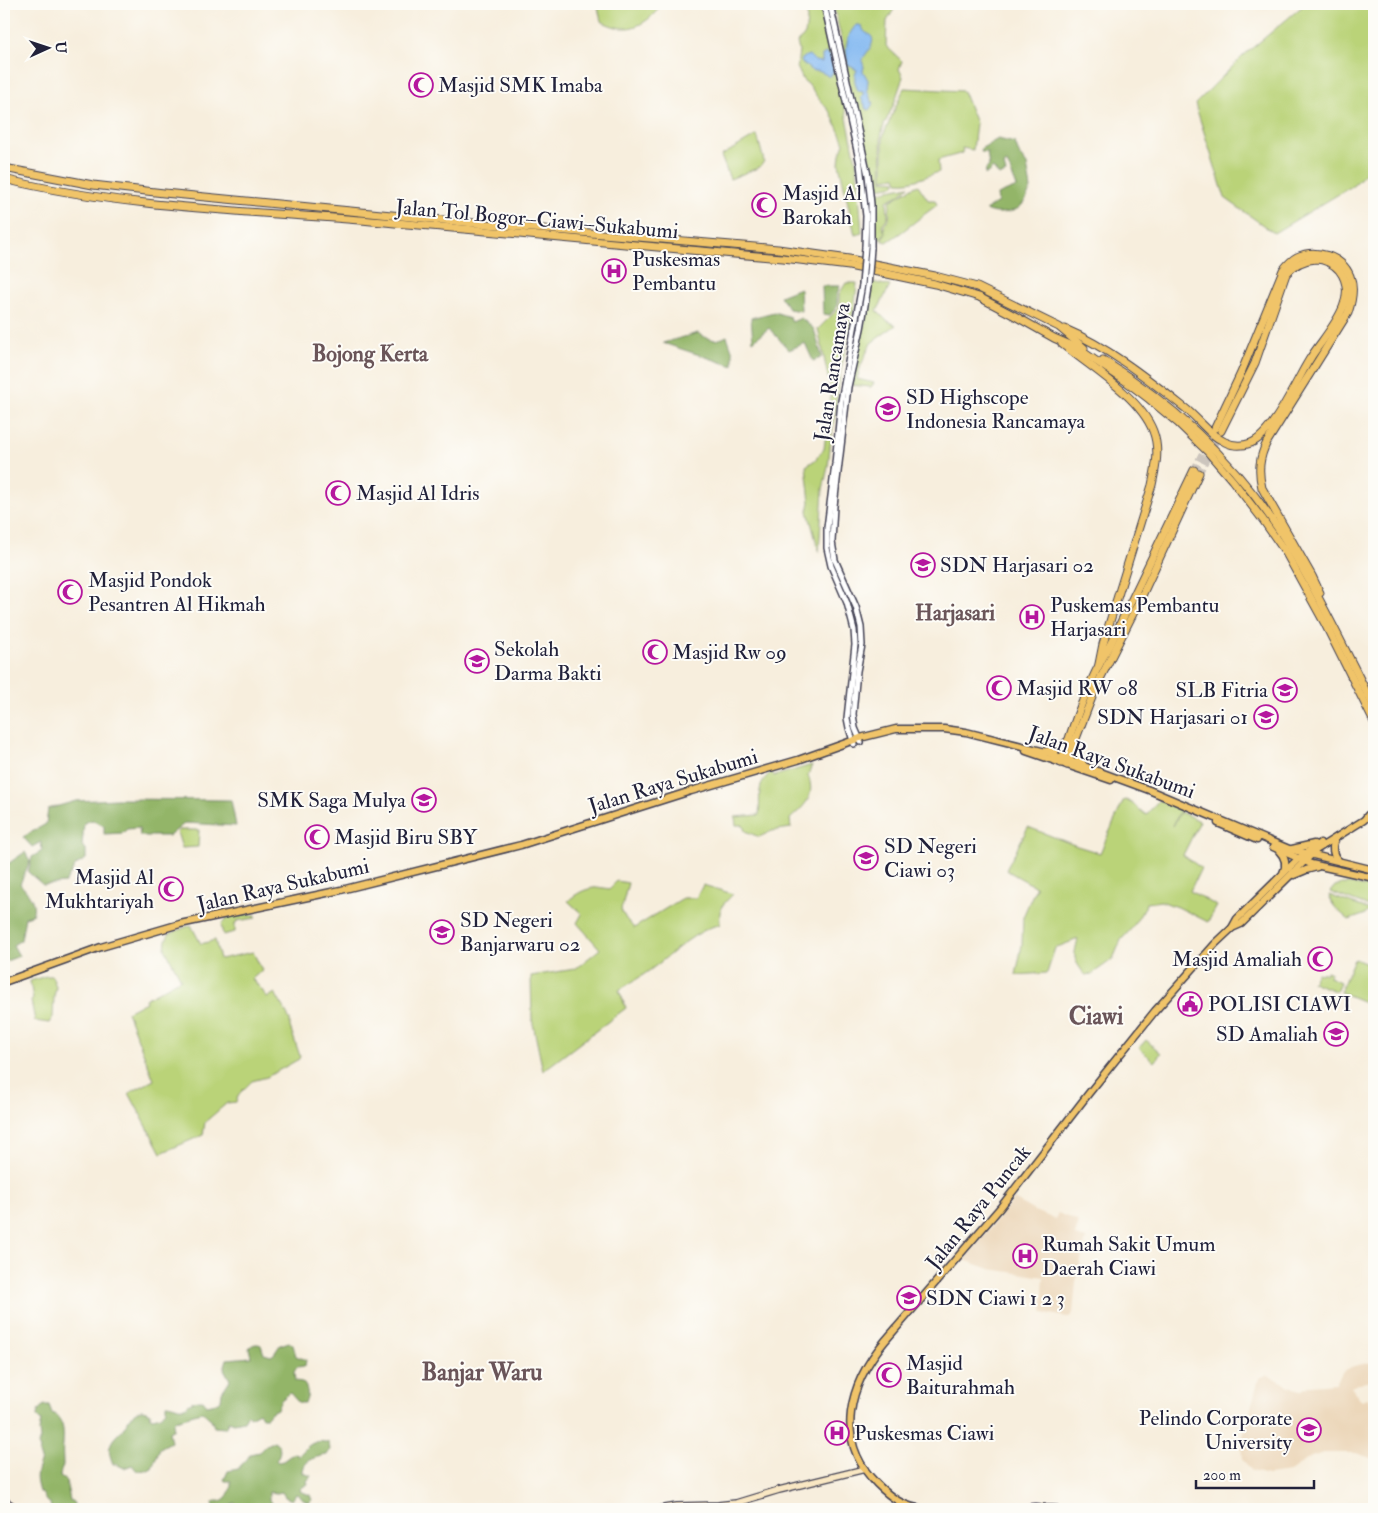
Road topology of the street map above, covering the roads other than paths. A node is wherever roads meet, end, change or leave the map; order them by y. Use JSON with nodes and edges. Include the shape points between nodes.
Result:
{"nodes":[{"id":1,"x":824,"y":4,"type":"edge"},
{"id":2,"x":830,"y":4,"type":"edge"},
{"id":3,"x":837,"y":51,"type":"junction"},
{"id":4,"x":4,"y":168,"type":"edge"},
{"id":5,"x":4,"y":179,"type":"edge"},
{"id":6,"x":865,"y":180,"type":"junction"},
{"id":7,"x":898,"y":272,"type":"junction"},
{"id":8,"x":910,"y":275,"type":"junction"},
{"id":9,"x":865,"y":286,"type":"junction"},
{"id":10,"x":1059,"y":327,"type":"junction"},
{"id":11,"x":1054,"y":338,"type":"junction"},
{"id":12,"x":1126,"y":378,"type":"junction"},
{"id":13,"x":1180,"y":421,"type":"junction"},
{"id":14,"x":1328,"y":617,"type":"junction"},
{"id":15,"x":1099,"y":664,"type":"junction"},
{"id":16,"x":1374,"y":707,"type":"edge"},
{"id":17,"x":1374,"y":722,"type":"edge"},
{"id":18,"x":1072,"y":740,"type":"junction"},
{"id":19,"x":857,"y":741,"type":"junction"},
{"id":20,"x":1046,"y":752,"type":"junction"},
{"id":21,"x":1065,"y":762,"type":"junction"},
{"id":22,"x":1083,"y":766,"type":"junction"},
{"id":23,"x":1371,"y":813,"type":"edge"},
{"id":24,"x":1337,"y":837,"type":"junction"},
{"id":25,"x":1322,"y":841,"type":"junction"},
{"id":26,"x":1289,"y":849,"type":"junction"},
{"id":27,"x":1279,"y":850,"type":"junction"},
{"id":28,"x":1308,"y":854,"type":"junction"},
{"id":29,"x":1301,"y":860,"type":"junction"},
{"id":30,"x":1343,"y":863,"type":"junction"},
{"id":31,"x":1321,"y":867,"type":"junction"},
{"id":32,"x":1374,"y":870,"type":"edge"},
{"id":33,"x":1286,"y":875,"type":"junction"},
{"id":34,"x":1374,"y":878,"type":"edge"},
{"id":35,"x":4,"y":982,"type":"edge"},
{"id":36,"x":865,"y":1469,"type":"junction"},
{"id":37,"x":4,"y":1500,"type":"edge"},
{"id":38,"x":18,"y":1509,"type":"edge"},
{"id":39,"x":659,"y":1509,"type":"edge"},
{"id":40,"x":924,"y":1509,"type":"edge"},
{"id":41,"x":1002,"y":1509,"type":"edge"},
{"id":42,"x":1056,"y":1509,"type":"edge"}],
"edges":[{"from":1,"to":3,"type":"street","name":"Jalan Rancamaya"},
{"from":2,"to":3,"type":"street","name":"Jalan Rancamaya"},
{"from":3,"to":6,"type":"street","name":"Jalan Rancamaya"},
{"from":4,"to":7,"type":"highway","name":"Jalan Tol Bogor–Ciawi–Sukabumi","via":[[93,185],[164,193],[778,248]]},
{"from":5,"to":7,"type":"highway","name":"Jalan Tol Bogor–Ciawi–Sukabumi","via":[[169,205],[783,258]]},
{"from":6,"to":9,"type":"street","name":"Jalan Rancamaya","bridge":true},
{"from":6,"to":9,"type":"street","name":"Jalan Rancamaya","bridge":true,"via":[[871,204],[871,248]]},
{"from":7,"to":8,"type":"highway","name":"Jalan Tol Bogor–Ciawi–Sukabumi"},
{"from":8,"to":10,"type":"highway","name":"Jalan Tol Bogor–Ciawi–Sukabumi","via":[[977,287]]},
{"from":8,"to":11,"type":"highway","name":"Jalan Tol Bogor–Ciawi–Sukabumi","via":[[979,297]]},
{"from":9,"to":19,"type":"street","name":"Jalan Rancamaya","via":[[861,329],[848,387],[832,542],[835,560],[856,607],[861,627],[862,645],[853,714]]},
{"from":10,"to":12,"type":"highway","name":"Jalan Tol Bogor–Ciawi–Sukabumi"},
{"from":10,"to":14,"type":"highway","via":[[1084,337],[1130,367],[1227,443],[1246,444],[1261,436],[1274,419],[1345,304],[1346,280],[1335,266],[1318,259],[1300,262],[1291,268],[1286,274],[1255,364],[1218,429],[1283,270],[1291,261],[1306,254],[1322,254],[1338,261],[1352,282],[1352,302],[1348,313],[1267,442],[1259,466],[1262,488],[1312,576]]},
{"from":11,"to":12,"type":"highway","name":"Jalan Tol Bogor–Ciawi–Sukabumi"},
{"from":11,"to":15,"type":"highway","via":[[1135,403],[1154,432],[1157,449],[1152,484]]},
{"from":12,"to":13,"type":"highway","name":"Jalan Tol Bogor–Ciawi–Sukabumi"},
{"from":13,"to":14,"type":"highway","name":"Jalan Tol Bogor–Ciawi–Sukabumi","via":[[1223,460],[1270,518],[1291,548]]},
{"from":13,"to":17,"type":"highway","name":"Jalan Tol Bogor–Ciawi–Sukabumi","via":[[1232,480],[1286,553]]},
{"from":14,"to":16,"type":"highway","name":"Jalan Tol Bogor–Ciawi–Sukabumi"},
{"from":15,"to":18,"type":"highway","via":[[1082,702]]},
{"from":15,"to":18,"type":"highway","via":[[1196,471],[1139,602]]},
{"from":18,"to":20,"type":"highway"},
{"from":18,"to":21,"type":"highway"},
{"from":18,"to":22,"type":"highway"},
{"from":19,"to":20,"type":"highway","name":"Jalan Raya Sukabumi","via":[[896,730],[944,730],[982,735]]},
{"from":19,"to":21,"type":"highway","name":"Jalan Raya Sukabumi","via":[[896,734],[953,734],[989,740]]},
{"from":19,"to":35,"type":"highway","name":"Jalan Raya Sukabumi","via":[[521,845],[341,890],[166,928]]},
{"from":20,"to":21,"type":"highway","name":"Jalan Raya Sukabumi"},
{"from":21,"to":22,"type":"highway","name":"Jalan Raya Sukabumi"},
{"from":21,"to":27,"type":"highway","name":"Jalan Raya Sukabumi","via":[[1152,795]]},
{"from":22,"to":26,"type":"highway","name":"Jalan Raya Sukabumi"},
{"from":23,"to":24,"type":"highway"},
{"from":23,"to":25,"type":"highway"},
{"from":24,"to":28,"type":"highway"},
{"from":24,"to":30,"type":"highway","via":[[1333,853]]},
{"from":25,"to":26,"type":"highway"},
{"from":25,"to":28,"type":"highway"},
{"from":26,"to":28,"type":"highway","name":"Jalan Raya Sukabumi"},
{"from":27,"to":29,"type":"highway","name":"Jalan Raya Sukabumi"},
{"from":27,"to":33,"type":"highway","via":[[1286,861]]},
{"from":28,"to":29,"type":"highway","name":"Jalan Raya Puncak"},
{"from":28,"to":30,"type":"highway","name":"Jalan Raya Sukabumi"},
{"from":29,"to":31,"type":"highway","name":"Jalan Raya Sukabumi"},
{"from":29,"to":33,"type":"highway","name":"Jalan Raya Puncak"},
{"from":30,"to":32,"type":"highway","name":"Jalan Raya Sukabumi"},
{"from":31,"to":33,"type":"highway"},
{"from":31,"to":34,"type":"highway","name":"Jalan Raya Sukabumi"},
{"from":33,"to":36,"type":"highway","name":"Jalan Raya Puncak","via":[[1237,919],[1155,1011],[996,1214],[872,1359],[859,1383],[851,1415],[853,1446]]},
{"from":36,"to":39,"type":"main road","via":[[736,1503]]},
{"from":36,"to":40,"type":"highway","name":"Jalan Raya Puncak","via":[[881,1488],[900,1502]]},
{"from":37,"to":38,"type":"main road"},
{"from":41,"to":42,"type":"highway"}]}
